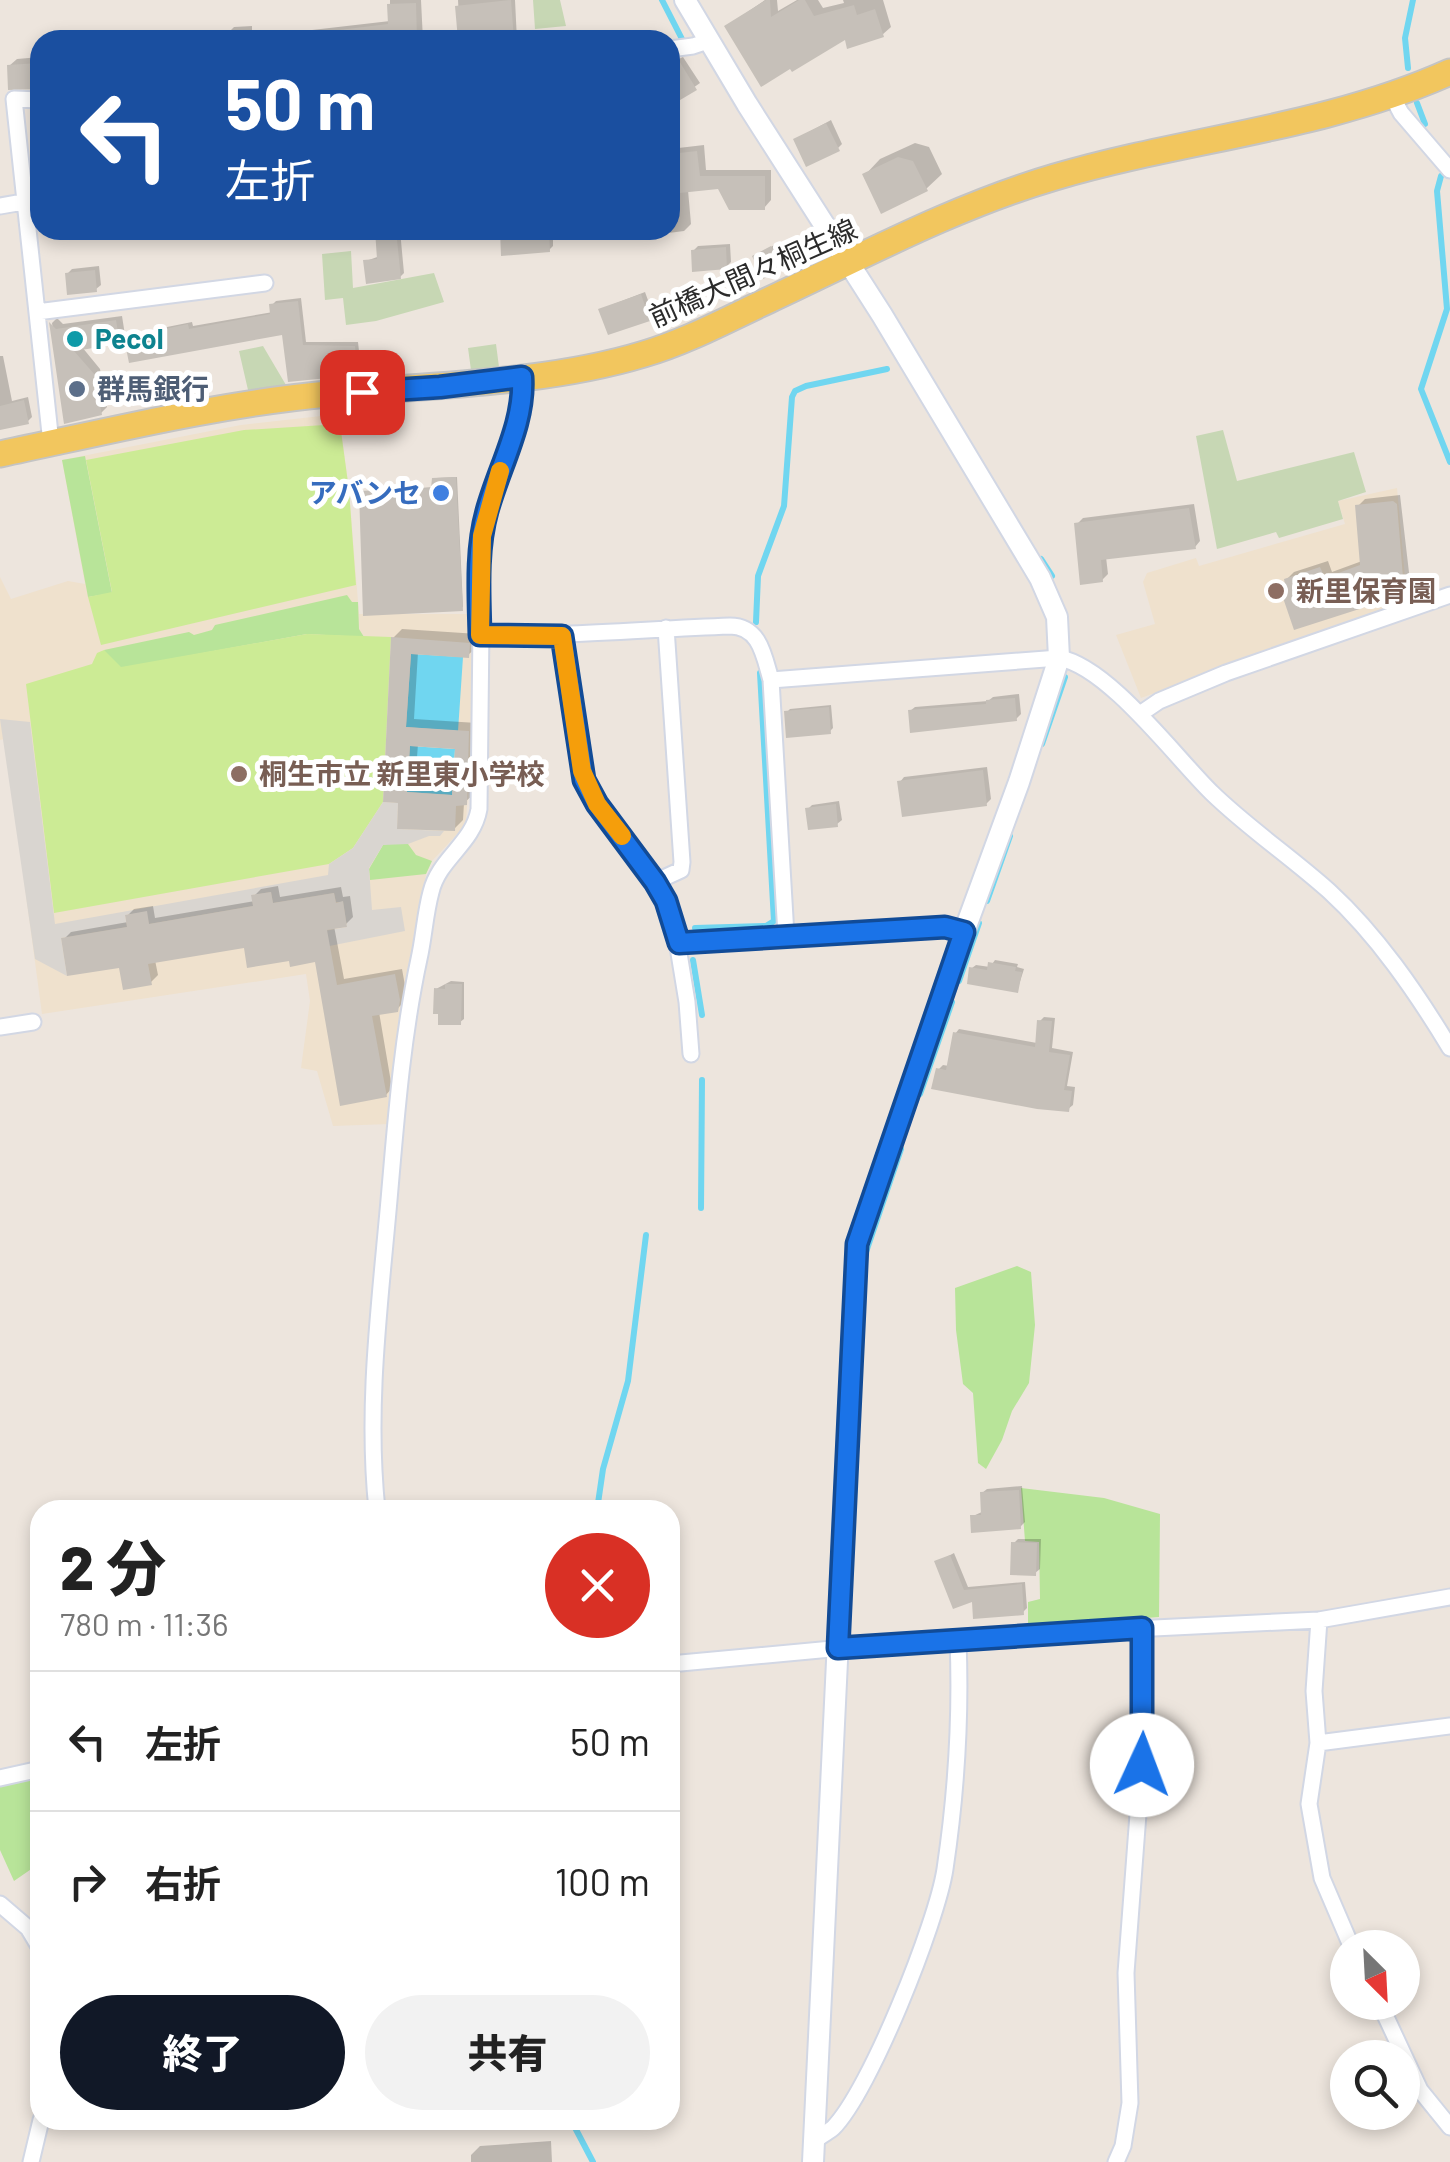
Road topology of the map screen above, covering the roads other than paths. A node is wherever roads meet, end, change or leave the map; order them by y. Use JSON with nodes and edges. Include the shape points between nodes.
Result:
{"nodes":[{"id":1,"x":685,"y":0,"type":"edge"},
{"id":2,"x":708,"y":40,"type":"junction"},
{"id":3,"x":680,"y":47,"type":"edge"},
{"id":4,"x":1450,"y":72,"type":"edge"},
{"id":5,"x":1392,"y":96,"type":"junction"},
{"id":6,"x":30,"y":100,"type":"edge"},
{"id":7,"x":1450,"y":170,"type":"edge"},
{"id":8,"x":23,"y":202,"type":"junction"},
{"id":9,"x":0,"y":206,"type":"edge"},
{"id":10,"x":850,"y":262,"type":"junction"},
{"id":11,"x":265,"y":283,"type":"dead end"},
{"id":12,"x":37,"y":312,"type":"junction"},
{"id":13,"x":522,"y":377,"type":"junction"},
{"id":14,"x":50,"y":443,"type":"junction"},
{"id":15,"x":0,"y":454,"type":"edge"},
{"id":16,"x":1450,"y":595,"type":"edge"},
{"id":17,"x":666,"y":628,"type":"junction"},
{"id":18,"x":480,"y":635,"type":"junction"},
{"id":19,"x":562,"y":636,"type":"junction"},
{"id":20,"x":1058,"y":658,"type":"junction"},
{"id":21,"x":771,"y":680,"type":"junction"},
{"id":22,"x":1140,"y":714,"type":"junction"},
{"id":23,"x":655,"y":882,"type":"junction"},
{"id":24,"x":964,"y":932,"type":"junction"},
{"id":25,"x":786,"y":935,"type":"junction"},
{"id":26,"x":679,"y":943,"type":"junction"},
{"id":27,"x":33,"y":1022,"type":"dead end"},
{"id":28,"x":0,"y":1028,"type":"edge"},
{"id":29,"x":1450,"y":1048,"type":"edge"},
{"id":30,"x":691,"y":1054,"type":"dead end"},
{"id":31,"x":376,"y":1500,"type":"edge"},
{"id":32,"x":1450,"y":1597,"type":"edge"},
{"id":33,"x":1319,"y":1620,"type":"junction"},
{"id":34,"x":1142,"y":1628,"type":"junction"},
{"id":35,"x":958,"y":1640,"type":"junction"},
{"id":36,"x":838,"y":1648,"type":"junction"},
{"id":37,"x":680,"y":1663,"type":"edge"},
{"id":38,"x":1450,"y":1727,"type":"edge"},
{"id":39,"x":1318,"y":1743,"type":"junction"},
{"id":40,"x":30,"y":1771,"type":"edge"},
{"id":41,"x":0,"y":1778,"type":"edge"},
{"id":42,"x":0,"y":1904,"type":"edge"},
{"id":43,"x":1344,"y":1930,"type":"edge"},
{"id":44,"x":30,"y":1931,"type":"edge"},
{"id":45,"x":1387,"y":2020,"type":"edge"},
{"id":46,"x":1450,"y":2127,"type":"edge"},
{"id":47,"x":39,"y":2130,"type":"edge"},
{"id":48,"x":813,"y":2152,"type":"edge"},
{"id":49,"x":31,"y":2162,"type":"edge"},
{"id":50,"x":1116,"y":2162,"type":"edge"}],
"edges":[{"from":1,"to":2,"type":"street"},
{"from":2,"to":3,"type":"street"},
{"from":2,"to":10,"type":"street"},
{"from":4,"to":5,"type":"main road","name":"前橋大間々桐生線"},
{"from":5,"to":7,"type":"street"},
{"from":5,"to":10,"type":"main road","name":"前橋大間々桐生線","via":[[1058,176]]},
{"from":6,"to":8,"type":"street","via":[[14,99]]},
{"from":8,"to":9,"type":"street"},
{"from":8,"to":12,"type":"street"},
{"from":10,"to":13,"type":"main road","name":"前橋大間々桐生線","via":[[643,355]]},
{"from":10,"to":20,"type":"street","via":[[1040,578],[1058,617]]},
{"from":11,"to":12,"type":"street"},
{"from":12,"to":14,"type":"street"},
{"from":13,"to":14,"type":"main road","name":"前橋大間々桐生線","via":[[281,400]]},
{"from":13,"to":18,"type":"street","via":[[520,414],[484,524]]},
{"from":14,"to":15,"type":"main road","name":"前橋大間々桐生線"},
{"from":16,"to":22,"type":"street","via":[[1226,672]]},
{"from":17,"to":19,"type":"street"},
{"from":17,"to":21,"type":"street","via":[[744,626],[761,646]]},
{"from":17,"to":23,"type":"street","via":[[682,862],[681,870]]},
{"from":18,"to":19,"type":"street"},
{"from":18,"to":31,"type":"street","via":[[479,808],[473,830],[431,889],[395,1132],[376,1346]]},
{"from":19,"to":23,"type":"street","via":[[584,780]]},
{"from":20,"to":21,"type":"street"},
{"from":20,"to":22,"type":"street","via":[[1079,665]]},
{"from":20,"to":24,"type":"street"},
{"from":21,"to":25,"type":"street"},
{"from":22,"to":29,"type":"street","via":[[1210,792],[1342,904]]},
{"from":23,"to":26,"type":"street"},
{"from":24,"to":25,"type":"street","via":[[945,927]]},
{"from":24,"to":36,"type":"street","via":[[857,1244]]},
{"from":25,"to":26,"type":"street"},
{"from":26,"to":30,"type":"street"},
{"from":27,"to":28,"type":"street"},
{"from":32,"to":33,"type":"street"},
{"from":33,"to":34,"type":"street"},
{"from":33,"to":39,"type":"street"},
{"from":34,"to":35,"type":"street"},
{"from":34,"to":50,"type":"street","via":[[1144,1735],[1126,1972],[1130,2103]]},
{"from":35,"to":36,"type":"street"},
{"from":35,"to":48,"type":"street","via":[[954,1767],[938,1899],[887,2035]]},
{"from":36,"to":37,"type":"street"},
{"from":36,"to":48,"type":"street"},
{"from":38,"to":39,"type":"street"},
{"from":39,"to":43,"type":"street","via":[[1309,1804],[1322,1878]]},
{"from":40,"to":41,"type":"street"},
{"from":42,"to":44,"type":"street"},
{"from":45,"to":46,"type":"street","via":[[1420,2090]]},
{"from":47,"to":49,"type":"street"}]}
